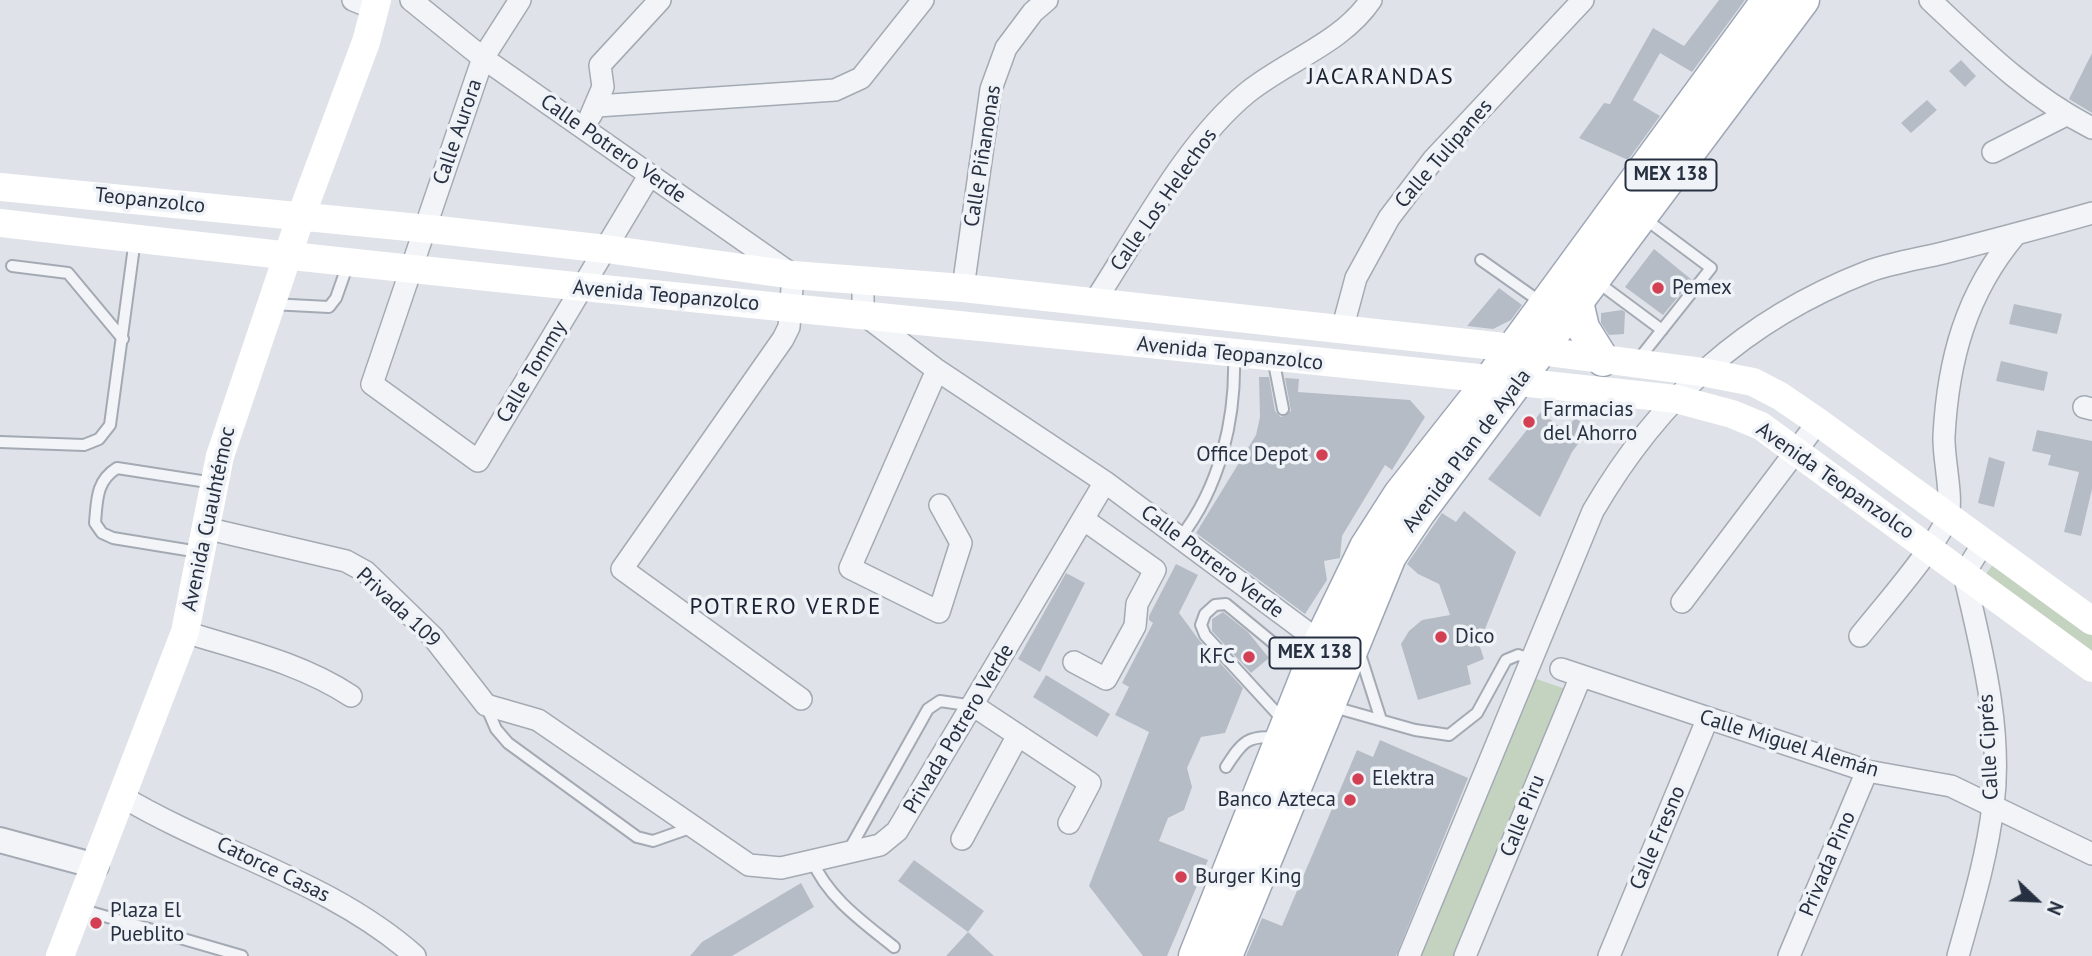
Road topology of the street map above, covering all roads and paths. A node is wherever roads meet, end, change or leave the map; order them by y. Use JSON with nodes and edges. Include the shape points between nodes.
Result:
{"nodes":[{"id":1,"x":411,"y":0,"type":"edge"},
{"id":2,"x":520,"y":0,"type":"edge"},
{"id":3,"x":660,"y":0,"type":"edge"},
{"id":4,"x":923,"y":0,"type":"edge"},
{"id":5,"x":1047,"y":0,"type":"edge"},
{"id":6,"x":1371,"y":0,"type":"edge"},
{"id":7,"x":1583,"y":0,"type":"edge"},
{"id":8,"x":1768,"y":0,"type":"edge"},
{"id":9,"x":1803,"y":0,"type":"edge"},
{"id":10,"x":1930,"y":0,"type":"edge"},
{"id":11,"x":368,"y":3,"type":"edge"},
{"id":12,"x":483,"y":58,"type":"junction"},
{"id":13,"x":597,"y":106,"type":"junction"},
{"id":14,"x":2066,"y":115,"type":"junction"},
{"id":15,"x":582,"y":127,"type":"junction"},
{"id":16,"x":2092,"y":128,"type":"edge"},
{"id":17,"x":1993,"y":152,"type":"dead end"},
{"id":18,"x":649,"y":176,"type":"junction"},
{"id":19,"x":0,"y":187,"type":"edge"},
{"id":20,"x":2092,"y":214,"type":"edge"},
{"id":21,"x":1641,"y":215,"type":"junction"},
{"id":22,"x":300,"y":216,"type":"junction"},
{"id":23,"x":0,"y":223,"type":"edge"},
{"id":24,"x":425,"y":228,"type":"junction"},
{"id":25,"x":2016,"y":234,"type":"junction"},
{"id":26,"x":135,"y":239,"type":"junction"},
{"id":27,"x":606,"y":249,"type":"junction"},
{"id":28,"x":287,"y":257,"type":"junction"},
{"id":29,"x":1481,"y":260,"type":"dead end"},
{"id":30,"x":348,"y":264,"type":"junction"},
{"id":31,"x":12,"y":266,"type":"dead end"},
{"id":32,"x":412,"y":271,"type":"junction"},
{"id":33,"x":793,"y":275,"type":"junction"},
{"id":34,"x":863,"y":281,"type":"junction"},
{"id":35,"x":583,"y":288,"type":"junction"},
{"id":36,"x":963,"y":288,"type":"junction"},
{"id":37,"x":1586,"y":290,"type":"junction"},
{"id":38,"x":271,"y":304,"type":"junction"},
{"id":39,"x":1093,"y":304,"type":"junction"},
{"id":40,"x":1545,"y":305,"type":"junction"},
{"id":41,"x":791,"y":307,"type":"junction"},
{"id":42,"x":863,"y":314,"type":"junction"},
{"id":43,"x":1205,"y":316,"type":"junction"},
{"id":44,"x":1342,"y":330,"type":"junction"},
{"id":45,"x":1662,"y":330,"type":"junction"},
{"id":46,"x":123,"y":339,"type":"junction"},
{"id":47,"x":1527,"y":350,"type":"junction"},
{"id":48,"x":1203,"y":352,"type":"junction"},
{"id":49,"x":1234,"y":355,"type":"junction"},
{"id":50,"x":1273,"y":358,"type":"junction"},
{"id":51,"x":1603,"y":360,"type":"junction"},
{"id":52,"x":1634,"y":365,"type":"junction"},
{"id":53,"x":937,"y":370,"type":"junction"},
{"id":54,"x":1702,"y":372,"type":"junction"},
{"id":55,"x":1504,"y":381,"type":"junction"},
{"id":56,"x":1676,"y":399,"type":"junction"},
{"id":57,"x":1283,"y":409,"type":"dead end"},
{"id":58,"x":1818,"y":422,"type":"junction"},
{"id":59,"x":0,"y":442,"type":"edge"},
{"id":60,"x":1797,"y":449,"type":"junction"},
{"id":61,"x":478,"y":461,"type":"joint"},
{"id":62,"x":1105,"y":482,"type":"junction"},
{"id":63,"x":214,"y":484,"type":"junction"},
{"id":64,"x":940,"y":505,"type":"dead end"},
{"id":65,"x":1948,"y":516,"type":"junction"},
{"id":66,"x":1083,"y":519,"type":"junction"},
{"id":67,"x":1180,"y":538,"type":"junction"},
{"id":68,"x":202,"y":540,"type":"junction"},
{"id":69,"x":1984,"y":542,"type":"junction"},
{"id":70,"x":1929,"y":548,"type":"junction"},
{"id":71,"x":1964,"y":574,"type":"junction"},
{"id":72,"x":1682,"y":602,"type":"dead end"},
{"id":73,"x":2092,"y":621,"type":"edge"},
{"id":74,"x":185,"y":632,"type":"junction"},
{"id":75,"x":1860,"y":636,"type":"dead end"},
{"id":76,"x":1355,"y":639,"type":"junction"},
{"id":77,"x":1320,"y":642,"type":"junction"},
{"id":78,"x":1531,"y":659,"type":"junction"},
{"id":79,"x":1074,"y":663,"type":"dead end"},
{"id":80,"x":2092,"y":668,"type":"edge"},
{"id":81,"x":1308,"y":672,"type":"junction"},
{"id":82,"x":1571,"y":673,"type":"joint"},
{"id":83,"x":351,"y":696,"type":"dead end"},
{"id":84,"x":801,"y":699,"type":"dead end"},
{"id":85,"x":486,"y":705,"type":"junction"},
{"id":86,"x":1327,"y":705,"type":"junction"},
{"id":87,"x":975,"y":706,"type":"junction"},
{"id":88,"x":1381,"y":720,"type":"junction"},
{"id":89,"x":1707,"y":720,"type":"junction"},
{"id":90,"x":1284,"y":731,"type":"junction"},
{"id":91,"x":1017,"y":737,"type":"junction"},
{"id":92,"x":1226,"y":767,"type":"dead end"},
{"id":93,"x":1867,"y":771,"type":"junction"},
{"id":94,"x":123,"y":797,"type":"junction"},
{"id":95,"x":1993,"y":804,"type":"junction"},
{"id":96,"x":1069,"y":824,"type":"dead end"},
{"id":97,"x":693,"y":827,"type":"junction"},
{"id":98,"x":962,"y":839,"type":"dead end"},
{"id":99,"x":0,"y":840,"type":"edge"},
{"id":100,"x":848,"y":852,"type":"junction"},
{"id":101,"x":2092,"y":854,"type":"edge"},
{"id":102,"x":812,"y":860,"type":"junction"},
{"id":103,"x":96,"y":866,"type":"junction"},
{"id":104,"x":79,"y":908,"type":"junction"},
{"id":105,"x":894,"y":947,"type":"dead end"},
{"id":106,"x":60,"y":956,"type":"edge"},
{"id":107,"x":242,"y":956,"type":"edge"},
{"id":108,"x":415,"y":956,"type":"edge"},
{"id":109,"x":1195,"y":956,"type":"edge"},
{"id":110,"x":1226,"y":956,"type":"edge"},
{"id":111,"x":1409,"y":956,"type":"edge"},
{"id":112,"x":1465,"y":956,"type":"edge"},
{"id":113,"x":1609,"y":956,"type":"edge"},
{"id":114,"x":1789,"y":956,"type":"edge"},
{"id":115,"x":1958,"y":956,"type":"edge"}],
"edges":[{"from":1,"to":12,"type":"street","name":"Calle Potrero Verde"},
{"from":2,"to":12,"type":"street","name":"Calle Aurora"},
{"from":3,"to":13,"type":"street","via":[[600,65],[603,87]]},
{"from":4,"to":13,"type":"street","via":[[860,78],[835,90]]},
{"from":5,"to":36,"type":"street","name":"Calle Piñanonas","via":[[1006,48],[991,89]]},
{"from":6,"to":39,"type":"street","name":"Calle Los Helechos","via":[[1357,21],[1248,92],[1200,140]]},
{"from":7,"to":44,"type":"street","name":"Calle Tulipanes","via":[[1433,160],[1389,219],[1356,278]]},
{"from":8,"to":40,"type":"main road","name":"Avenida Plan de Ayala","number":"MEX 138"},
{"from":9,"to":21,"type":"main road","name":"Avenida Plan de Ayala","number":"MEX 138"},
{"from":10,"to":14,"type":"street","via":[[2018,83]]},
{"from":11,"to":22,"type":"main road","name":"Avenida Cuauhtémoc"},
{"from":12,"to":15,"type":"street","name":"Calle Potrero Verde"},
{"from":12,"to":24,"type":"street","name":"Calle Aurora"},
{"from":13,"to":15,"type":"street"},
{"from":14,"to":16,"type":"street"},
{"from":14,"to":17,"type":"street"},
{"from":15,"to":18,"type":"street","name":"Calle Potrero Verde"},
{"from":18,"to":27,"type":"street","name":"Calle Tommy"},
{"from":18,"to":33,"type":"street","name":"Calle Potrero Verde"},
{"from":19,"to":22,"type":"main road","name":"Teopanzolco"},
{"from":20,"to":25,"type":"street"},
{"from":21,"to":37,"type":"main road","name":"Avenida Plan de Ayala","number":"MEX 138"},
{"from":21,"to":45,"type":"lane","via":[[1711,268]]},
{"from":22,"to":24,"type":"main road","name":"Avenida Teopanzolco"},
{"from":22,"to":28,"type":"main road","name":"Avenida Cuauhtémoc"},
{"from":23,"to":26,"type":"main road","name":"Teopanzolco"},
{"from":24,"to":27,"type":"main road","name":"Avenida Teopanzolco"},
{"from":24,"to":32,"type":"street","name":"Calle Aurora"},
{"from":25,"to":54,"type":"street","via":[[1868,272],[1769,321]]},
{"from":25,"to":65,"type":"street","via":[[1997,257],[1957,337],[1944,436]]},
{"from":26,"to":28,"type":"main road","name":"Teopanzolco"},
{"from":26,"to":46,"type":"lane"},
{"from":27,"to":33,"type":"main road","name":"Avenida Teopanzolco"},
{"from":27,"to":35,"type":"street","name":"Calle Tommy"},
{"from":28,"to":30,"type":"main road","name":"Avenida Teopanzolco"},
{"from":28,"to":38,"type":"main road","name":"Avenida Cuauhtémoc"},
{"from":29,"to":40,"type":"lane"},
{"from":30,"to":32,"type":"main road","name":"Avenida Teopanzolco"},
{"from":30,"to":38,"type":"lane","via":[[329,307]]},
{"from":31,"to":46,"type":"lane","via":[[68,274]]},
{"from":32,"to":35,"type":"main road","name":"Avenida Teopanzolco"},
{"from":32,"to":61,"type":"street","name":"Calle Aurora","via":[[372,384]]},
{"from":33,"to":34,"type":"main road","name":"Avenida Teopanzolco"},
{"from":33,"to":41,"type":"street"},
{"from":34,"to":36,"type":"main road","name":"Avenida Teopanzolco"},
{"from":34,"to":42,"type":"street"},
{"from":35,"to":41,"type":"main road","name":"Avenida Teopanzolco"},
{"from":35,"to":61,"type":"street","name":"Calle Tommy"},
{"from":36,"to":39,"type":"main road","name":"Avenida Teopanzolco"},
{"from":37,"to":45,"type":"lane"},
{"from":37,"to":47,"type":"main road","name":"Avenida Plan de Ayala","number":"MEX 138"},
{"from":37,"to":51,"type":"main road","via":[[1583,328]]},
{"from":38,"to":63,"type":"main road","name":"Avenida Cuauhtémoc"},
{"from":39,"to":43,"type":"main road","name":"Avenida Teopanzolco"},
{"from":40,"to":47,"type":"main road","name":"Avenida Plan de Ayala","number":"MEX 138"},
{"from":41,"to":42,"type":"main road","name":"Avenida Teopanzolco"},
{"from":41,"to":84,"type":"street","via":[[783,339],[621,569]]},
{"from":42,"to":48,"type":"main road","name":"Avenida Teopanzolco"},
{"from":42,"to":53,"type":"street","name":"Calle Potrero Verde"},
{"from":43,"to":44,"type":"main road","name":"Avenida Teopanzolco"},
{"from":43,"to":48,"type":"main road"},
{"from":44,"to":47,"type":"main road","name":"Avenida Teopanzolco"},
{"from":45,"to":52,"type":"lane"},
{"from":46,"to":59,"type":"lane","via":[[110,425],[99,439],[84,445]]},
{"from":47,"to":51,"type":"main road","name":"Avenida Teopanzolco"},
{"from":47,"to":55,"type":"main road","name":"Avenida Plan de Ayala","number":"MEX 138"},
{"from":48,"to":49,"type":"main road","name":"Avenida Teopanzolco"},
{"from":49,"to":50,"type":"main road","name":"Avenida Teopanzolco"},
{"from":49,"to":67,"type":"lane","via":[[1228,430],[1219,467]]},
{"from":50,"to":55,"type":"main road","name":"Avenida Teopanzolco"},
{"from":50,"to":57,"type":"lane"},
{"from":51,"to":52,"type":"main road","name":"Avenida Teopanzolco"},
{"from":52,"to":54,"type":"main road","name":"Avenida Teopanzolco"},
{"from":53,"to":62,"type":"street","name":"Calle Potrero Verde"},
{"from":53,"to":64,"type":"street","via":[[850,568],[939,612],[961,543]]},
{"from":54,"to":56,"type":"street"},
{"from":54,"to":58,"type":"main road","name":"Avenida Teopanzolco","via":[[1753,383]]},
{"from":55,"to":56,"type":"main road","name":"Avenida Teopanzolco"},
{"from":55,"to":76,"type":"main road","name":"Avenida Plan de Ayala","number":"MEX 138","via":[[1390,556]]},
{"from":55,"to":77,"type":"main road","name":"Avenida Plan de Ayala","number":"MEX 138","via":[[1400,494],[1366,547]]},
{"from":56,"to":60,"type":"main road","name":"Avenida Teopanzolco","via":[[1761,426]]},
{"from":56,"to":78,"type":"street","via":[[1615,472],[1593,510]]},
{"from":58,"to":60,"type":"street"},
{"from":58,"to":65,"type":"main road","name":"Avenida Teopanzolco"},
{"from":60,"to":70,"type":"main road","name":"Avenida Teopanzolco"},
{"from":60,"to":72,"type":"street"},
{"from":62,"to":66,"type":"street"},
{"from":62,"to":67,"type":"street","name":"Calle Potrero Verde"},
{"from":63,"to":68,"type":"main road","name":"Avenida Cuauhtémoc"},
{"from":63,"to":68,"type":"lane","via":[[117,468],[105,475],[98,490],[95,523],[102,533],[113,538]]},
{"from":65,"to":69,"type":"main road","name":"Avenida Teopanzolco"},
{"from":65,"to":70,"type":"street"},
{"from":66,"to":79,"type":"street","via":[[1155,570],[1137,604],[1136,626],[1106,679]]},
{"from":66,"to":87,"type":"street","name":"Privada Potrero Verde"},
{"from":67,"to":77,"type":"street","name":"Calle Potrero Verde"},
{"from":68,"to":74,"type":"main road","name":"Avenida Cuauhtémoc"},
{"from":68,"to":85,"type":"street","name":"Privada 109","via":[[346,561],[366,572],[433,637]]},
{"from":69,"to":71,"type":"street"},
{"from":69,"to":73,"type":"main road","name":"Avenida Teopanzolco"},
{"from":70,"to":71,"type":"main road","name":"Avenida Teopanzolco"},
{"from":70,"to":75,"type":"street"},
{"from":71,"to":80,"type":"main road","name":"Avenida Teopanzolco"},
{"from":71,"to":95,"type":"street","name":"Calle Ciprés","via":[[1990,702]]},
{"from":74,"to":83,"type":"street","via":[[300,668]]},
{"from":74,"to":94,"type":"main road","name":"Avenida Cuauhtémoc"},
{"from":76,"to":86,"type":"main road","name":"Avenida Plan de Ayala","number":"MEX 138"},
{"from":76,"to":88,"type":"lane"},
{"from":77,"to":81,"type":"main road","name":"Avenida Plan de Ayala","number":"MEX 138"},
{"from":78,"to":88,"type":"lane","via":[[1518,655],[1506,660],[1477,713],[1449,735]]},
{"from":78,"to":111,"type":"street"},
{"from":81,"to":90,"type":"main road","name":"Avenida Plan de Ayala","number":"MEX 138"},
{"from":81,"to":90,"type":"lane","via":[[1226,604],[1215,605],[1205,614],[1201,625],[1205,635]]},
{"from":82,"to":89,"type":"street","name":"Calle Miguel Alemán"},
{"from":82,"to":112,"type":"street","name":"Calle Piru"},
{"from":85,"to":97,"type":"street","via":[[538,720]]},
{"from":85,"to":97,"type":"lane","via":[[508,743],[637,837],[653,841]]},
{"from":86,"to":88,"type":"lane"},
{"from":86,"to":110,"type":"main road","name":"Avenida Plan de Ayala","number":"MEX 138"},
{"from":87,"to":91,"type":"street"},
{"from":87,"to":100,"type":"street","name":"Privada Potrero Verde","via":[[897,831],[880,845]]},
{"from":87,"to":100,"type":"lane","via":[[940,701],[928,709]]},
{"from":89,"to":93,"type":"street","name":"Calle Miguel Alemán"},
{"from":89,"to":113,"type":"street","name":"Calle Fresno"},
{"from":90,"to":92,"type":"lane","via":[[1241,744]]},
{"from":90,"to":109,"type":"main road","name":"Avenida Plan de Ayala","number":"MEX 138","via":[[1210,906]]},
{"from":91,"to":96,"type":"street","via":[[1090,783]]},
{"from":91,"to":98,"type":"street"},
{"from":93,"to":95,"type":"street","name":"Calle Miguel Alemán","via":[[1951,786]]},
{"from":93,"to":114,"type":"street","name":"Privada Pino"},
{"from":94,"to":103,"type":"main road","name":"Avenida Cuauhtémoc"},
{"from":94,"to":108,"type":"street","name":"Catorce Casas","via":[[358,913]]},
{"from":95,"to":101,"type":"street","name":"Calle Miguel Alemán"},
{"from":95,"to":115,"type":"street","name":"Calle Ciprés","via":[[1980,878]]},
{"from":97,"to":102,"type":"street","name":"Privada Potrero Verde","via":[[749,865],[781,868]]},
{"from":99,"to":103,"type":"street"},
{"from":100,"to":102,"type":"street","name":"Privada Potrero Verde"},
{"from":102,"to":105,"type":"lane","via":[[820,879],[852,914]]},
{"from":103,"to":104,"type":"main road","name":"Avenida Cuauhtémoc"},
{"from":104,"to":106,"type":"main road","name":"Avenida Cuauhtémoc"},
{"from":104,"to":107,"type":"lane"}]}
